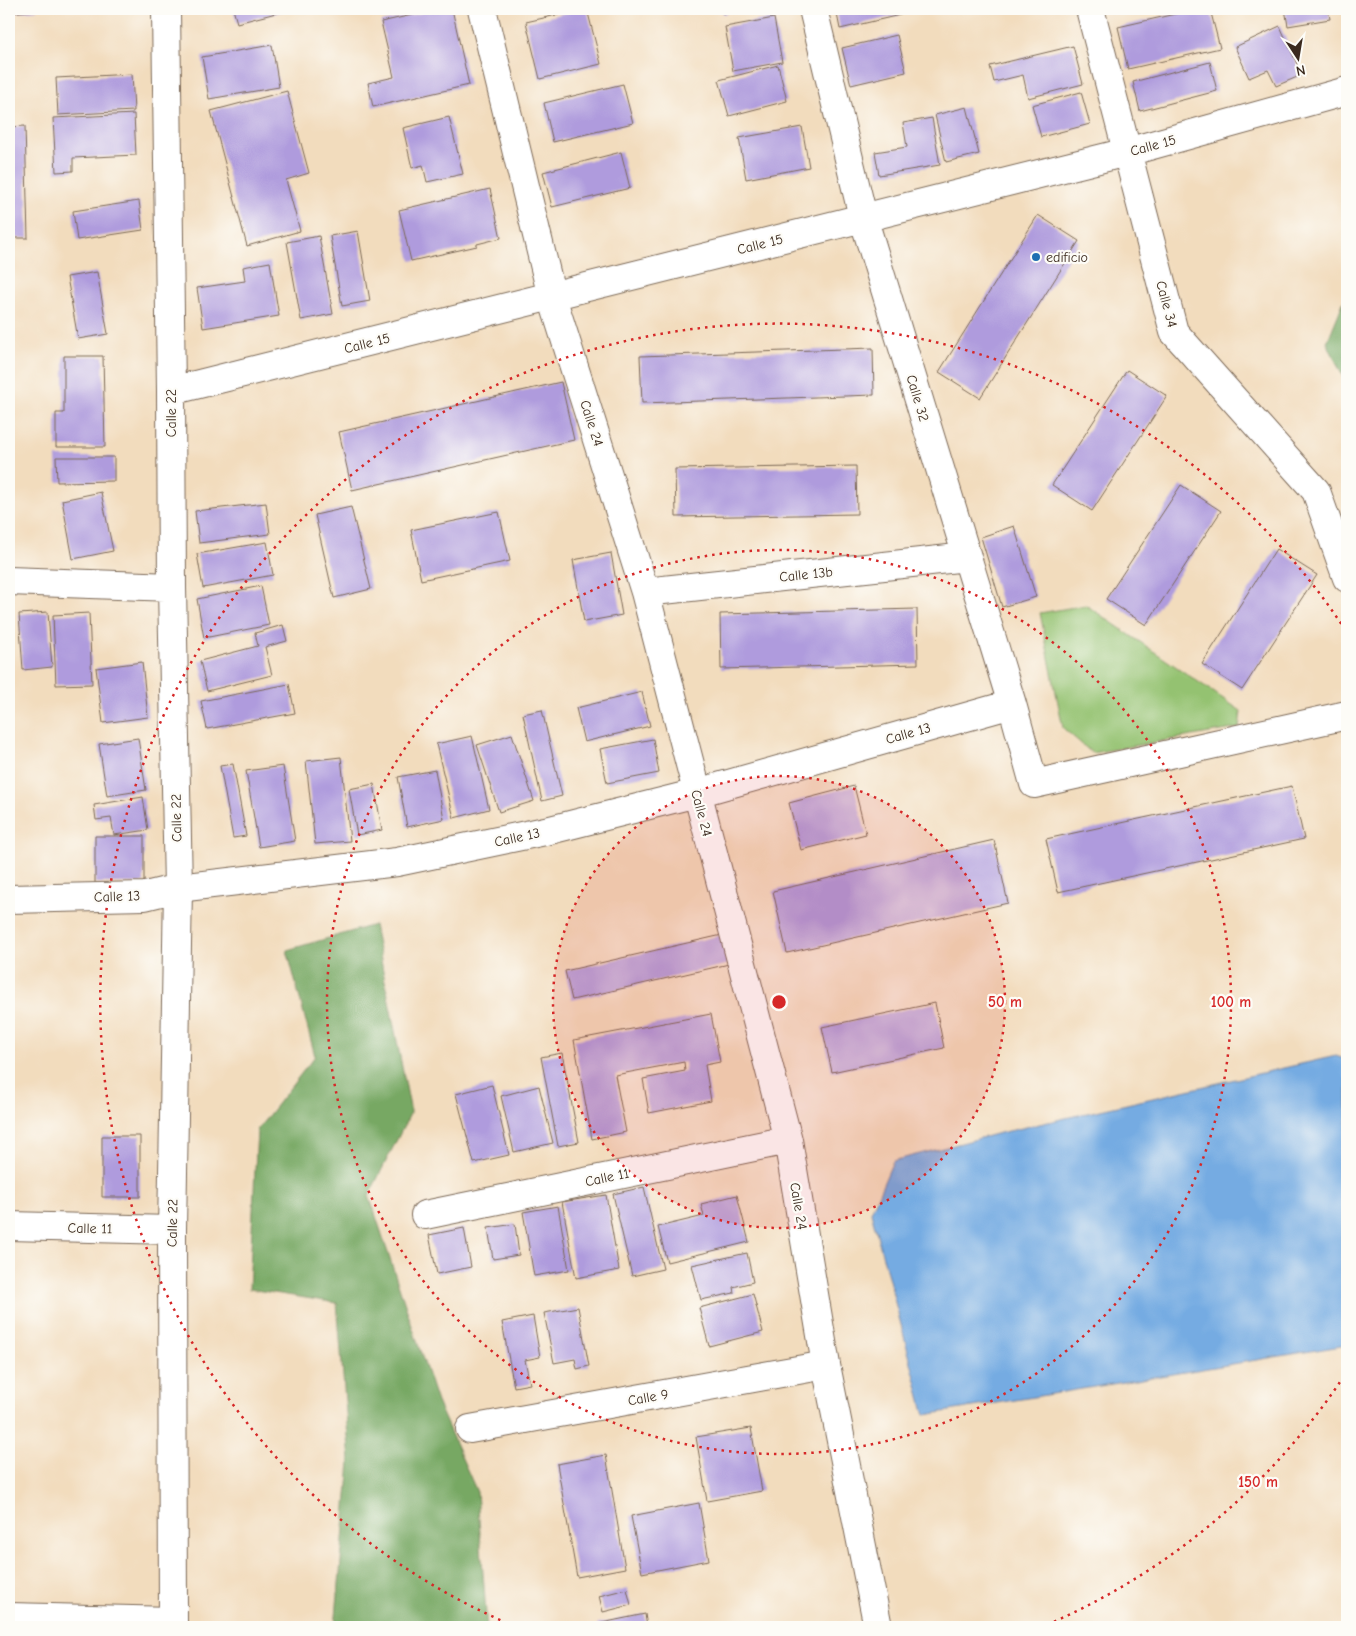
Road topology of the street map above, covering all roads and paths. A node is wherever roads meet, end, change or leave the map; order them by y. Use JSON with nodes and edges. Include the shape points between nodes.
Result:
{"nodes":[{"id":1,"x":166,"y":9,"type":"edge"},
{"id":2,"x":482,"y":9,"type":"edge"},
{"id":3,"x":813,"y":9,"type":"edge"},
{"id":4,"x":1090,"y":9,"type":"edge"},
{"id":5,"x":1347,"y":91,"type":"edge"},
{"id":6,"x":1127,"y":152,"type":"junction"},
{"id":7,"x":864,"y":217,"type":"junction"},
{"id":8,"x":552,"y":297,"type":"junction"},
{"id":9,"x":171,"y":391,"type":"junction"},
{"id":10,"x":967,"y":557,"type":"junction"},
{"id":11,"x":1347,"y":578,"type":"edge"},
{"id":12,"x":9,"y":582,"type":"edge"},
{"id":13,"x":172,"y":587,"type":"junction"},
{"id":14,"x":645,"y":592,"type":"junction"},
{"id":15,"x":1012,"y":704,"type":"junction"},
{"id":16,"x":1347,"y":715,"type":"edge"},
{"id":17,"x":697,"y":793,"type":"junction"},
{"id":18,"x":178,"y":888,"type":"junction"},
{"id":19,"x":9,"y":899,"type":"edge"},
{"id":20,"x":788,"y":1140,"type":"junction"},
{"id":21,"x":425,"y":1214,"type":"dead end"},
{"id":22,"x":9,"y":1226,"type":"edge"},
{"id":23,"x":172,"y":1230,"type":"junction"},
{"id":24,"x":826,"y":1365,"type":"junction"},
{"id":25,"x":470,"y":1429,"type":"dead end"},
{"id":26,"x":9,"y":1617,"type":"edge"},
{"id":27,"x":173,"y":1624,"type":"edge"},
{"id":28,"x":878,"y":1627,"type":"edge"}],
"edges":[{"from":1,"to":9,"type":"street","name":"Calle 22"},
{"from":2,"to":8,"type":"street","name":"Calle 24"},
{"from":3,"to":7,"type":"street","name":"Calle 32"},
{"from":4,"to":6,"type":"street","name":"Calle 34"},
{"from":5,"to":6,"type":"street","name":"Calle 15"},
{"from":6,"to":7,"type":"street","name":"Calle 15"},
{"from":6,"to":11,"type":"street","name":"Calle 34","via":[[1174,332],[1316,491]]},
{"from":7,"to":8,"type":"street","name":"Calle 15"},
{"from":7,"to":10,"type":"street","name":"Calle 32"},
{"from":8,"to":9,"type":"street","name":"Calle 15"},
{"from":8,"to":14,"type":"street","name":"Calle 24"},
{"from":9,"to":13,"type":"street","name":"Calle 22"},
{"from":10,"to":14,"type":"street","name":"Calle 13b"},
{"from":10,"to":15,"type":"street","name":"Calle 32"},
{"from":12,"to":13,"type":"street"},
{"from":13,"to":18,"type":"street","name":"Calle 22"},
{"from":14,"to":17,"type":"street","name":"Calle 24"},
{"from":15,"to":16,"type":"street","name":"Calle 32","via":[[1034,784]]},
{"from":15,"to":17,"type":"street","name":"Calle 13"},
{"from":17,"to":18,"type":"street","name":"Calle 13","via":[[550,830],[397,862]]},
{"from":17,"to":20,"type":"street","name":"Calle 24"},
{"from":18,"to":19,"type":"street","name":"Calle 13","via":[[145,896]]},
{"from":18,"to":23,"type":"street","name":"Calle 22"},
{"from":20,"to":21,"type":"street","name":"Calle 11"},
{"from":20,"to":24,"type":"street","name":"Calle 24"},
{"from":22,"to":23,"type":"street","name":"Calle 11"},
{"from":23,"to":27,"type":"street","name":"Calle 22"},
{"from":24,"to":25,"type":"street","name":"Calle 9"},
{"from":24,"to":28,"type":"street","name":"Calle 24"},
{"from":26,"to":27,"type":"street"}]}
